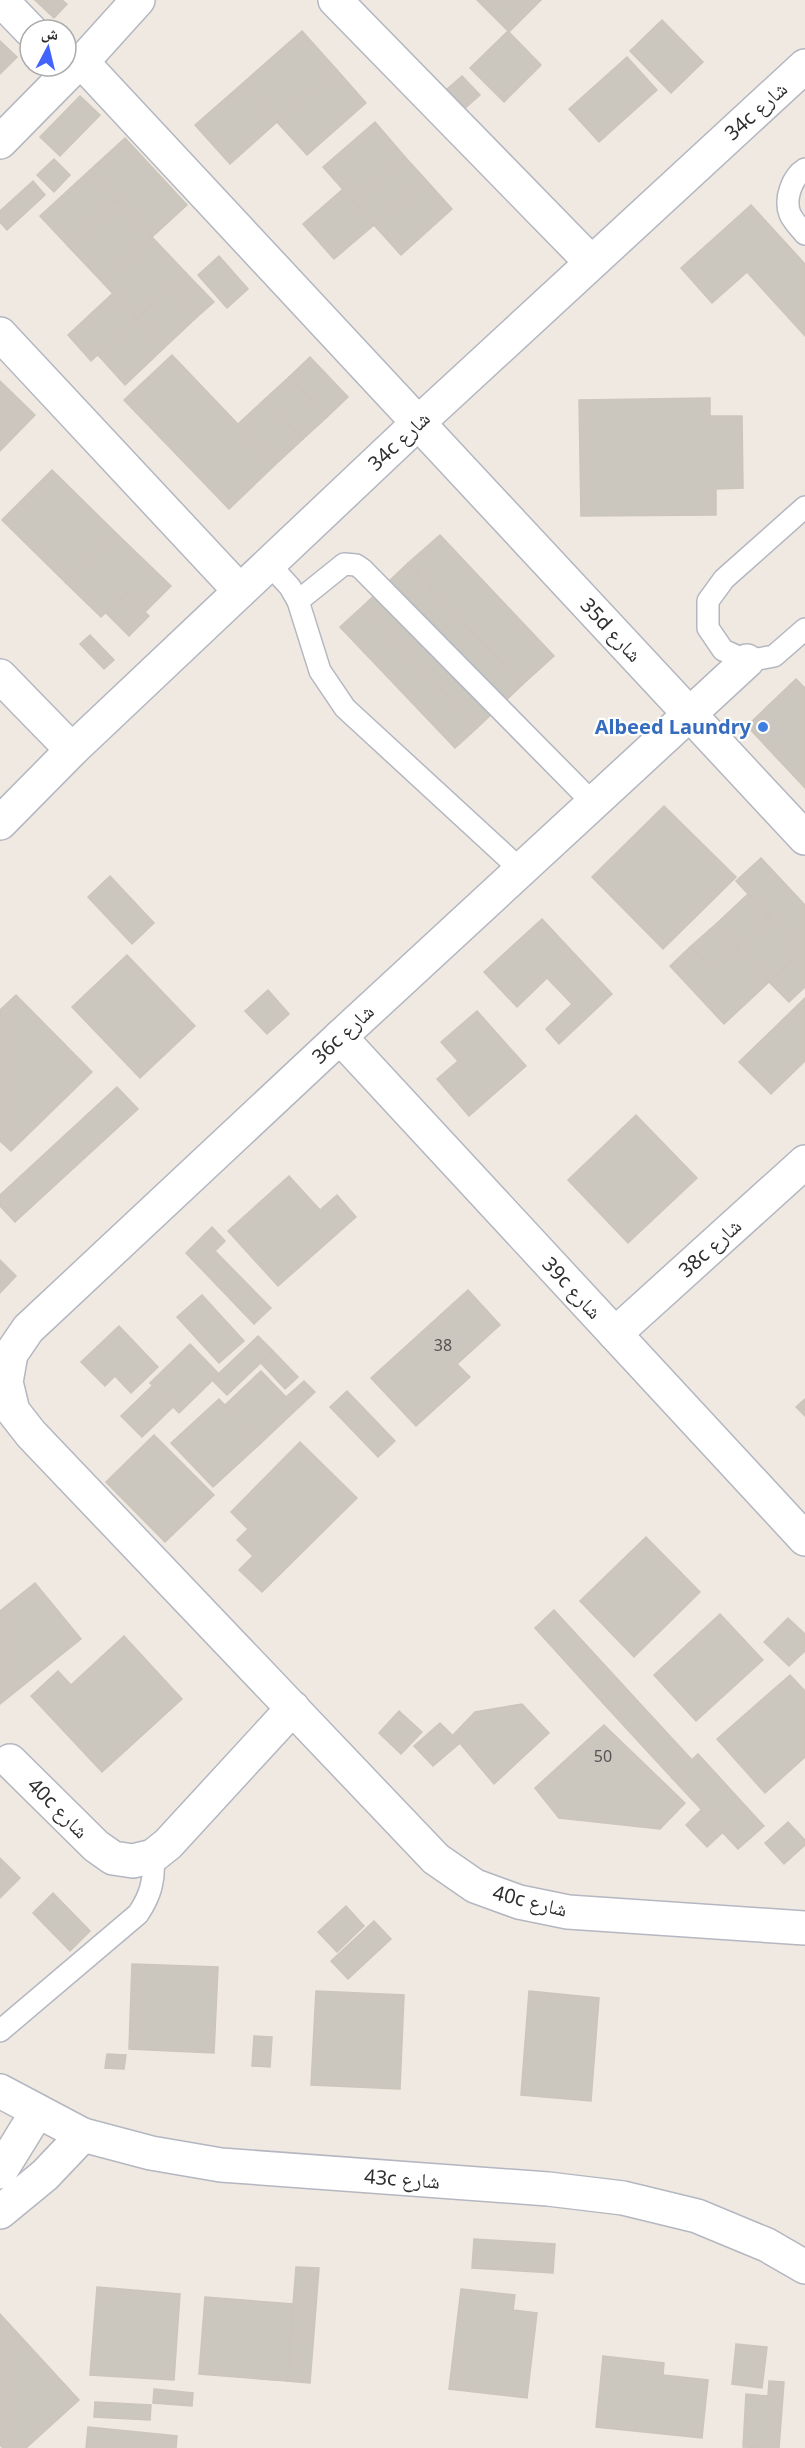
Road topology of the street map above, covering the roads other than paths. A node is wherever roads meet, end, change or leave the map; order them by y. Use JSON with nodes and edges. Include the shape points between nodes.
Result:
{"nodes":[{"id":1,"x":1,"y":0,"type":"edge"},
{"id":2,"x":138,"y":0,"type":"edge"},
{"id":3,"x":335,"y":0,"type":"edge"},
{"id":4,"x":18,"y":18,"type":"edge"},
{"id":5,"x":78,"y":60,"type":"edge"},
{"id":6,"x":805,"y":66,"type":"edge"},
{"id":7,"x":78,"y":72,"type":"edge"},
{"id":8,"x":61,"y":78,"type":"edge"},
{"id":9,"x":0,"y":142,"type":"edge"},
{"id":10,"x":805,"y":169,"type":"edge"},
{"id":11,"x":805,"y":234,"type":"edge"},
{"id":12,"x":591,"y":262,"type":"junction"},
{"id":13,"x":0,"y":334,"type":"edge"},
{"id":14,"x":418,"y":423,"type":"junction"},
{"id":15,"x":805,"y":507,"type":"edge"},
{"id":16,"x":269,"y":564,"type":"junction"},
{"id":17,"x":240,"y":591,"type":"junction"},
{"id":18,"x":298,"y":601,"type":"junction"},
{"id":19,"x":805,"y":629,"type":"edge"},
{"id":20,"x":747,"y":661,"type":"junction"},
{"id":21,"x":0,"y":676,"type":"edge"},
{"id":22,"x":690,"y":714,"type":"junction"},
{"id":23,"x":72,"y":750,"type":"junction"},
{"id":24,"x":593,"y":803,"type":"junction"},
{"id":25,"x":0,"y":823,"type":"edge"},
{"id":26,"x":805,"y":838,"type":"edge"},
{"id":27,"x":521,"y":870,"type":"junction"},
{"id":28,"x":340,"y":1037,"type":"junction"},
{"id":29,"x":805,"y":1161,"type":"edge"},
{"id":30,"x":615,"y":1334,"type":"junction"},
{"id":31,"x":31,"y":1434,"type":"joint"},
{"id":32,"x":805,"y":1539,"type":"edge"},
{"id":33,"x":293,"y":1708,"type":"junction"},
{"id":34,"x":10,"y":1761,"type":"dead end"},
{"id":35,"x":153,"y":1856,"type":"junction"},
{"id":36,"x":805,"y":1928,"type":"edge"},
{"id":37,"x":0,"y":2031,"type":"edge"},
{"id":38,"x":0,"y":2091,"type":"edge"},
{"id":39,"x":38,"y":2112,"type":"junction"},
{"id":40,"x":83,"y":2135,"type":"junction"},
{"id":41,"x":0,"y":2172,"type":"edge"},
{"id":42,"x":0,"y":2212,"type":"edge"},
{"id":43,"x":805,"y":2267,"type":"edge"}],
"edges":[{"from":1,"to":4,"type":"street"},
{"from":2,"to":5,"type":"street"},
{"from":3,"to":12,"type":"street"},
{"from":6,"to":12,"type":"street","name":"34c شارع"},
{"from":7,"to":14,"type":"street","name":"35d شارع"},
{"from":8,"to":9,"type":"street"},
{"from":10,"to":11,"type":"lane","via":[[798,173],[789,192],[789,212]]},
{"from":12,"to":14,"type":"street","name":"34c شارع"},
{"from":13,"to":17,"type":"street"},
{"from":14,"to":16,"type":"street","name":"34c شارع"},
{"from":14,"to":22,"type":"street","name":"35d شارع"},
{"from":15,"to":20,"type":"lane","via":[[724,579],[708,601],[708,627],[723,650]]},
{"from":16,"to":17,"type":"street","name":"34c شارع"},
{"from":16,"to":18,"type":"lane"},
{"from":17,"to":23,"type":"street","name":"34c شارع"},
{"from":18,"to":24,"type":"lane","via":[[344,564],[362,569]]},
{"from":18,"to":27,"type":"lane","via":[[320,672],[345,708]]},
{"from":19,"to":20,"type":"lane","via":[[774,656]]},
{"from":20,"to":22,"type":"street","name":"36c شارع"},
{"from":21,"to":23,"type":"street"},
{"from":22,"to":24,"type":"street","name":"36c شارع"},
{"from":22,"to":26,"type":"street","name":"35d شارع"},
{"from":23,"to":25,"type":"street","name":"34c شارع"},
{"from":24,"to":27,"type":"street","name":"36c شارع"},
{"from":27,"to":28,"type":"street","name":"36c شارع"},
{"from":28,"to":30,"type":"street","name":"39c شارع"},
{"from":28,"to":31,"type":"street","name":"36c شارع","via":[[28,1329],[11,1354],[6,1382],[13,1411]]},
{"from":29,"to":30,"type":"street","name":"38c شارع"},
{"from":30,"to":32,"type":"street","name":"39c شارع"},
{"from":31,"to":33,"type":"street","name":"40c شارع"},
{"from":33,"to":35,"type":"street"},
{"from":33,"to":36,"type":"street","name":"40c شارع","via":[[436,1860],[475,1886],[519,1902],[568,1912]]},
{"from":34,"to":35,"type":"street","name":"40c شارع","via":[[96,1846],[113,1857],[133,1861]]},
{"from":35,"to":37,"type":"lane","via":[[153,1886],[138,1914]]},
{"from":38,"to":39,"type":"street","name":"43c شارع"},
{"from":39,"to":40,"type":"street","name":"43c شارع"},
{"from":39,"to":41,"type":"street"},
{"from":40,"to":42,"type":"street","via":[[45,2175]]},
{"from":40,"to":43,"type":"street","name":"43c شارع","via":[[151,2153],[221,2165],[623,2198],[697,2216],[767,2245]]}]}
